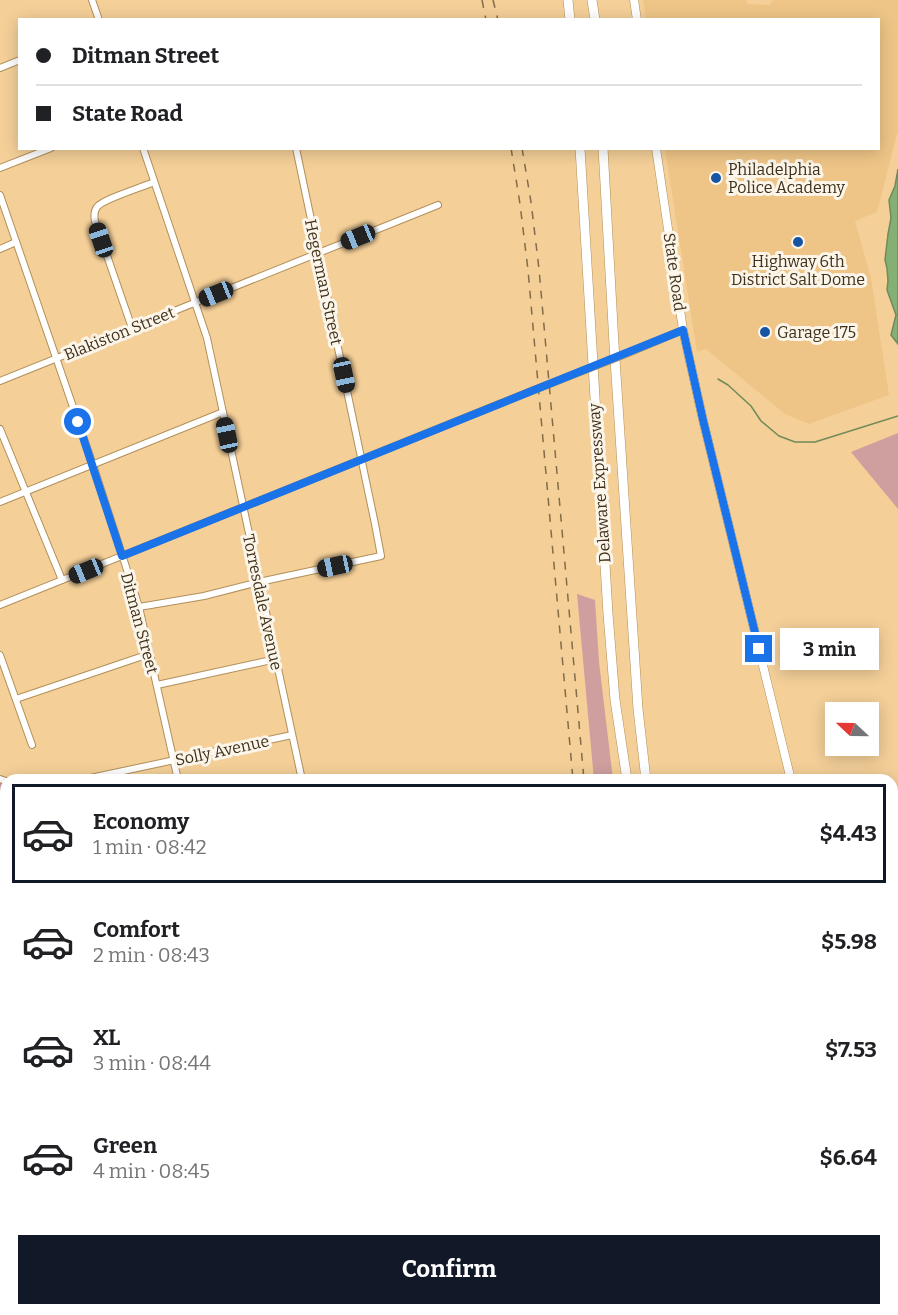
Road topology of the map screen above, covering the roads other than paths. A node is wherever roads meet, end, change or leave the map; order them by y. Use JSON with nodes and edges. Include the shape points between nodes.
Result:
{"nodes":[{"id":1,"x":92,"y":0,"type":"edge"},
{"id":2,"x":568,"y":0,"type":"edge"},
{"id":3,"x":592,"y":0,"type":"edge"},
{"id":4,"x":634,"y":0,"type":"edge"},
{"id":5,"x":98,"y":18,"type":"edge"},
{"id":6,"x":570,"y":18,"type":"edge"},
{"id":7,"x":595,"y":18,"type":"edge"},
{"id":8,"x":637,"y":18,"type":"edge"},
{"id":9,"x":18,"y":61,"type":"edge"},
{"id":10,"x":0,"y":68,"type":"edge"},
{"id":11,"x":46,"y":150,"type":"edge"},
{"id":12,"x":144,"y":150,"type":"edge"},
{"id":13,"x":296,"y":150,"type":"edge"},
{"id":14,"x":579,"y":150,"type":"edge"},
{"id":15,"x":603,"y":150,"type":"edge"},
{"id":16,"x":656,"y":150,"type":"edge"},
{"id":17,"x":0,"y":168,"type":"edge"},
{"id":18,"x":154,"y":182,"type":"junction"},
{"id":19,"x":0,"y":195,"type":"edge"},
{"id":20,"x":438,"y":205,"type":"dead end"},
{"id":21,"x":16,"y":242,"type":"junction"},
{"id":22,"x":0,"y":249,"type":"edge"},
{"id":23,"x":318,"y":253,"type":"junction"},
{"id":24,"x":195,"y":302,"type":"junction"},
{"id":25,"x":132,"y":328,"type":"junction"},
{"id":26,"x":683,"y":330,"type":"junction"},
{"id":27,"x":56,"y":358,"type":"junction"},
{"id":28,"x":0,"y":381,"type":"edge"},
{"id":29,"x":223,"y":412,"type":"junction"},
{"id":30,"x":0,"y":429,"type":"edge"},
{"id":31,"x":361,"y":460,"type":"junction"},
{"id":32,"x":93,"y":465,"type":"junction"},
{"id":33,"x":25,"y":492,"type":"junction"},
{"id":34,"x":0,"y":502,"type":"edge"},
{"id":35,"x":243,"y":507,"type":"junction"},
{"id":36,"x":122,"y":556,"type":"junction"},
{"id":37,"x":62,"y":580,"type":"junction"},
{"id":38,"x":260,"y":582,"type":"junction"},
{"id":39,"x":0,"y":605,"type":"edge"},
{"id":40,"x":139,"y":607,"type":"junction"},
{"id":41,"x":149,"y":654,"type":"junction"},
{"id":42,"x":0,"y":655,"type":"edge"},
{"id":43,"x":276,"y":659,"type":"junction"},
{"id":44,"x":157,"y":685,"type":"junction"},
{"id":45,"x":16,"y":699,"type":"junction"},
{"id":46,"x":292,"y":735,"type":"junction"},
{"id":47,"x":32,"y":745,"type":"dead end"},
{"id":48,"x":173,"y":760,"type":"junction"},
{"id":49,"x":109,"y":774,"type":"edge"},
{"id":50,"x":176,"y":774,"type":"edge"},
{"id":51,"x":301,"y":774,"type":"edge"},
{"id":52,"x":626,"y":774,"type":"edge"},
{"id":53,"x":645,"y":774,"type":"edge"},
{"id":54,"x":790,"y":774,"type":"edge"}],
"edges":[{"from":1,"to":5,"type":"street"},
{"from":2,"to":6,"type":"highway"},
{"from":3,"to":7,"type":"highway"},
{"from":4,"to":8,"type":"main road"},
{"from":9,"to":10,"type":"street"},
{"from":11,"to":17,"type":"street"},
{"from":12,"to":18,"type":"street","name":"Torresdale Avenue"},
{"from":13,"to":23,"type":"street","name":"Hegerman Street"},
{"from":14,"to":52,"type":"highway","name":"Delaware Expressway","via":[[608,624]]},
{"from":15,"to":53,"type":"highway","name":"Delaware Expressway","via":[[636,687]]},
{"from":16,"to":26,"type":"main road","name":"State Road"},
{"from":18,"to":24,"type":"street","name":"Torresdale Avenue"},
{"from":18,"to":25,"type":"street","via":[[100,205],[94,216]]},
{"from":19,"to":21,"type":"street","name":"Ditman Street"},
{"from":20,"to":23,"type":"street","name":"Blakiston Street"},
{"from":21,"to":22,"type":"street"},
{"from":21,"to":27,"type":"street","name":"Ditman Street"},
{"from":23,"to":24,"type":"street","name":"Blakiston Street"},
{"from":23,"to":31,"type":"street","name":"Hegerman Street"},
{"from":24,"to":25,"type":"street","name":"Blakiston Street"},
{"from":24,"to":29,"type":"street","name":"Torresdale Avenue"},
{"from":25,"to":27,"type":"street","name":"Blakiston Street"},
{"from":26,"to":31,"type":"street","bridge":true},
{"from":26,"to":54,"type":"main road","name":"State Road"},
{"from":27,"to":28,"type":"street","name":"Blakiston Street"},
{"from":27,"to":32,"type":"street","name":"Ditman Street"},
{"from":29,"to":32,"type":"street"},
{"from":29,"to":35,"type":"street","name":"Torresdale Avenue"},
{"from":30,"to":33,"type":"street"},
{"from":31,"to":35,"type":"street"},
{"from":31,"to":38,"type":"street","name":"Hegerman Street","via":[[380,557]]},
{"from":32,"to":33,"type":"street"},
{"from":32,"to":36,"type":"street","name":"Ditman Street"},
{"from":33,"to":34,"type":"street"},
{"from":33,"to":37,"type":"street"},
{"from":35,"to":36,"type":"street"},
{"from":35,"to":38,"type":"street","name":"Torresdale Avenue"},
{"from":36,"to":37,"type":"street"},
{"from":36,"to":40,"type":"street","name":"Ditman Street"},
{"from":37,"to":39,"type":"street"},
{"from":38,"to":40,"type":"street"},
{"from":38,"to":43,"type":"street","name":"Torresdale Avenue"},
{"from":40,"to":41,"type":"street","name":"Ditman Street"},
{"from":41,"to":44,"type":"street","name":"Ditman Street"},
{"from":41,"to":45,"type":"street"},
{"from":42,"to":45,"type":"street"},
{"from":43,"to":44,"type":"street"},
{"from":43,"to":46,"type":"street","name":"Torresdale Avenue"},
{"from":44,"to":48,"type":"street","name":"Ditman Street"},
{"from":45,"to":47,"type":"street"},
{"from":46,"to":48,"type":"street","name":"Solly Avenue"},
{"from":46,"to":51,"type":"street","name":"Torresdale Avenue"},
{"from":48,"to":49,"type":"street","name":"Solly Avenue"},
{"from":48,"to":50,"type":"street","name":"Ditman Street"}]}
